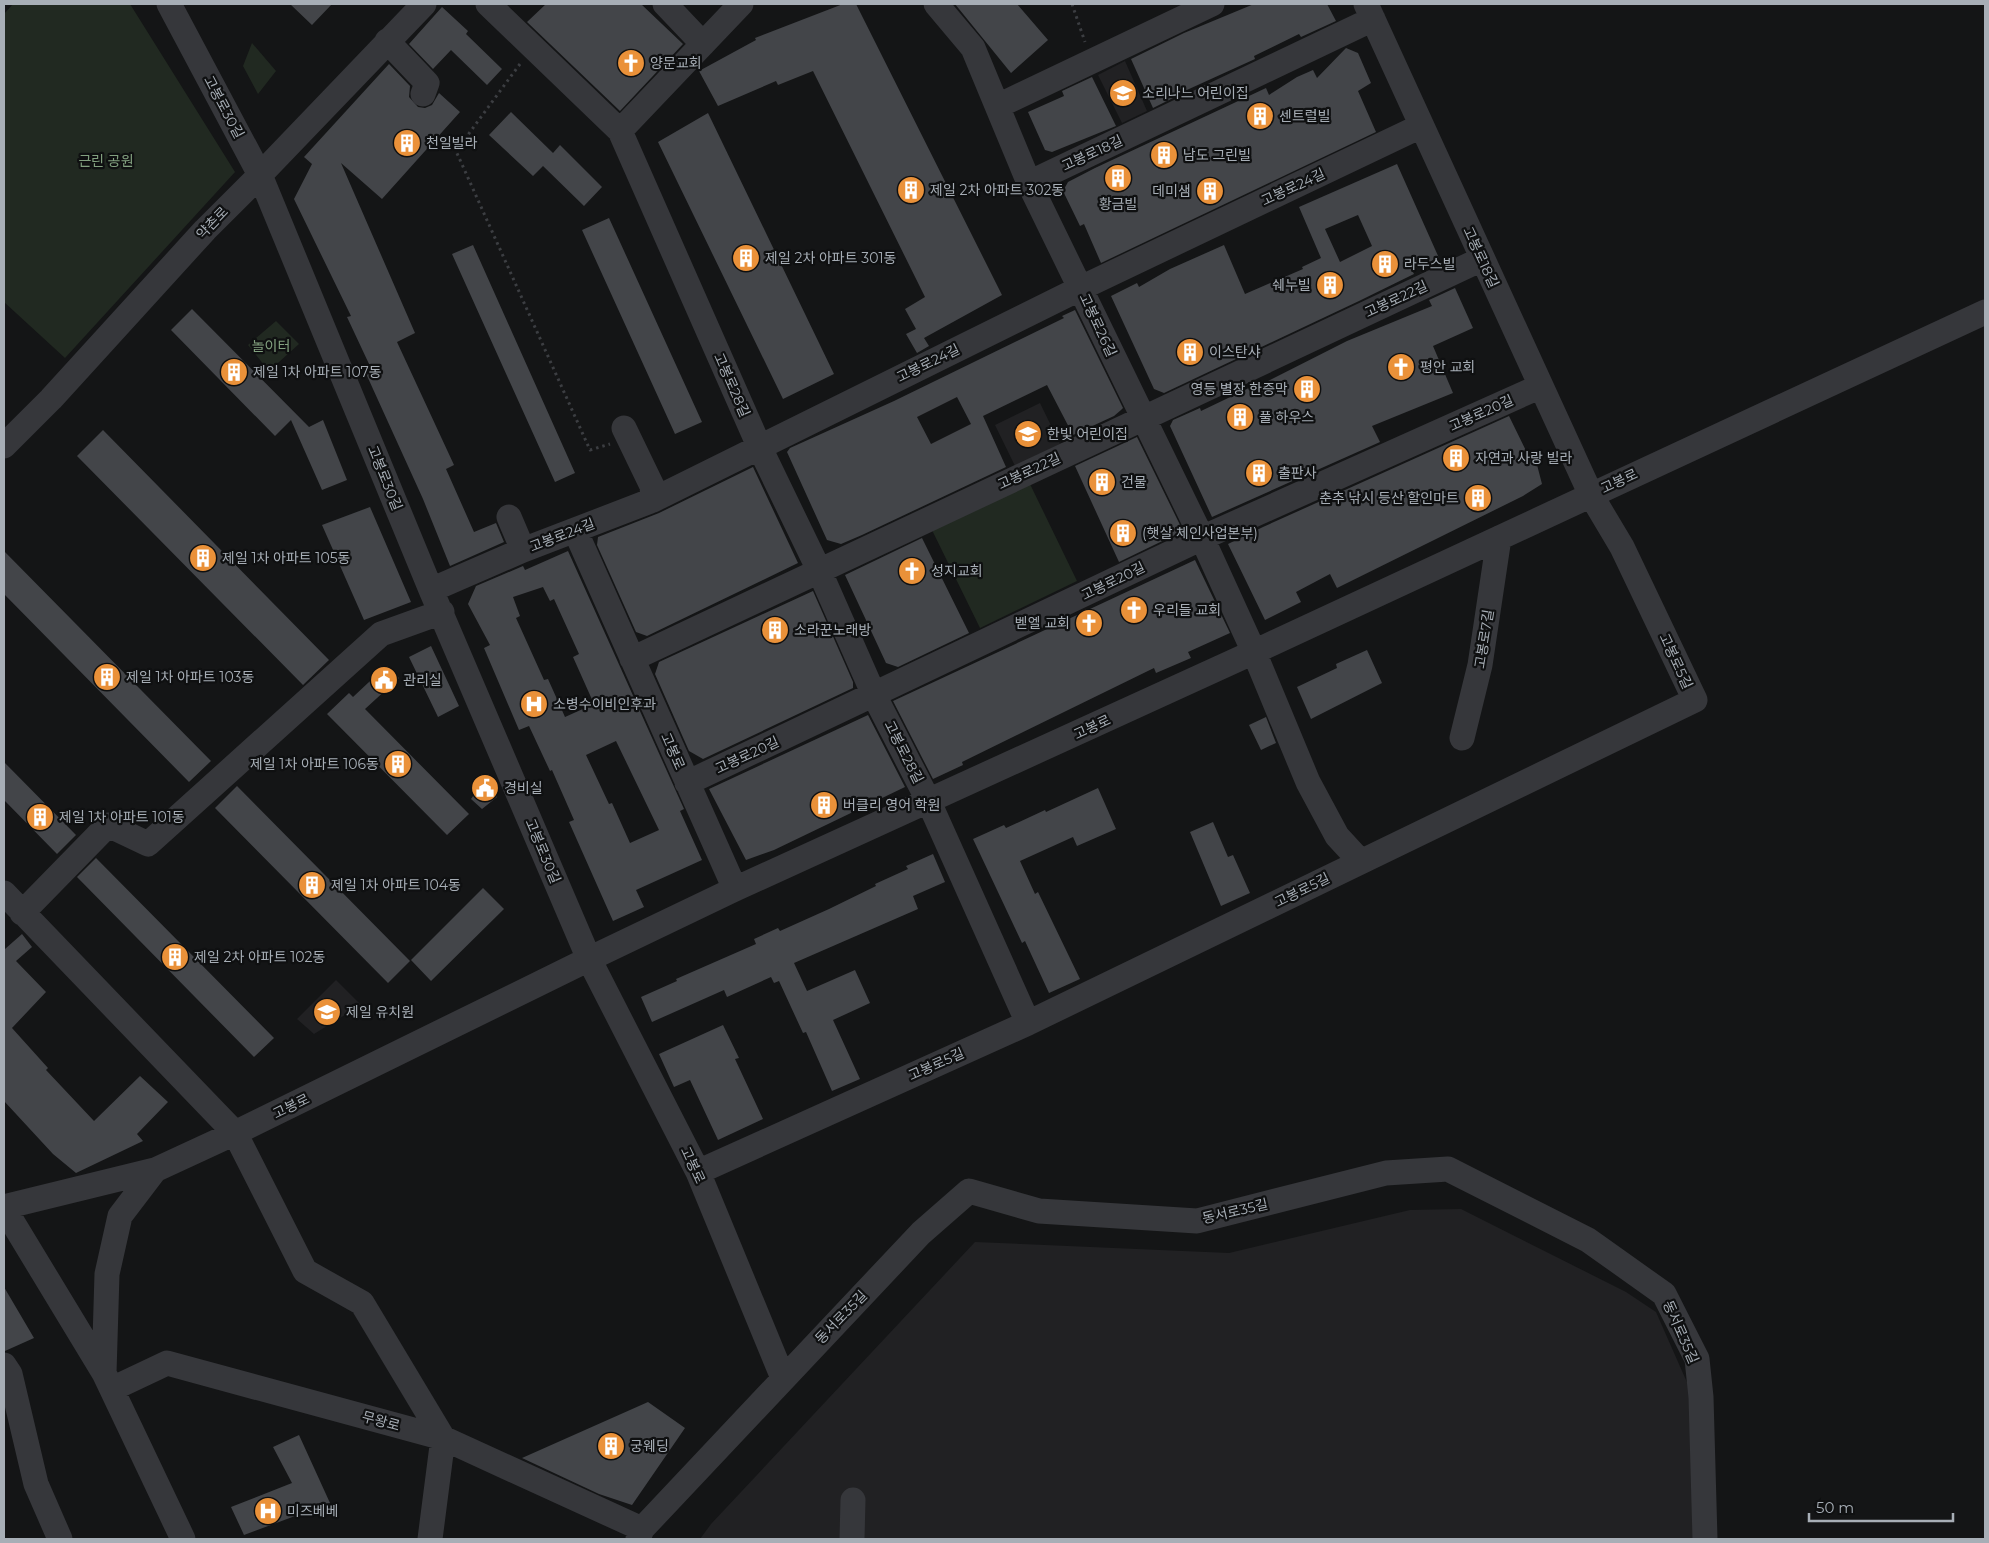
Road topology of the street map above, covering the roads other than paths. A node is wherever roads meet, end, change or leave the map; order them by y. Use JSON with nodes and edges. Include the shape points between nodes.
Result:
{"nodes":[{"id":1,"x":169,"y":4,"type":"edge"},
{"id":2,"x":424,"y":4,"type":"edge"},
{"id":3,"x":488,"y":4,"type":"edge"},
{"id":4,"x":665,"y":4,"type":"edge"},
{"id":5,"x":740,"y":4,"type":"edge"},
{"id":6,"x":936,"y":4,"type":"edge"},
{"id":7,"x":1212,"y":4,"type":"edge"},
{"id":8,"x":1370,"y":12,"type":"edge"},
{"id":9,"x":387,"y":41,"type":"junction"},
{"id":10,"x":703,"y":44,"type":"junction"},
{"id":11,"x":423,"y":94,"type":"dead end"},
{"id":12,"x":998,"y":106,"type":"junction"},
{"id":13,"x":1421,"y":126,"type":"junction"},
{"id":14,"x":620,"y":131,"type":"junction"},
{"id":15,"x":260,"y":175,"type":"junction"},
{"id":16,"x":1029,"y":183,"type":"junction"},
{"id":17,"x":1482,"y":258,"type":"junction"},
{"id":18,"x":1081,"y":288,"type":"junction"},
{"id":19,"x":1985,"y":312,"type":"edge"},
{"id":20,"x":1541,"y":386,"type":"junction"},
{"id":21,"x":1142,"y":418,"type":"junction"},
{"id":22,"x":626,"y":433,"type":"road end"},
{"id":23,"x":4,"y":446,"type":"edge"},
{"id":24,"x":759,"y":446,"type":"junction"},
{"id":25,"x":1591,"y":495,"type":"junction"},
{"id":26,"x":653,"y":500,"type":"junction"},
{"id":27,"x":510,"y":517,"type":"dead end"},
{"id":28,"x":575,"y":530,"type":"junction"},
{"id":29,"x":1202,"y":538,"type":"junction"},
{"id":30,"x":1499,"y":538,"type":"junction"},
{"id":31,"x":523,"y":550,"type":"junction"},
{"id":32,"x":819,"y":570,"type":"junction"},
{"id":33,"x":431,"y":590,"type":"junction"},
{"id":34,"x":445,"y":619,"type":"junction"},
{"id":35,"x":1254,"y":652,"type":"junction"},
{"id":36,"x":632,"y":659,"type":"junction"},
{"id":37,"x":874,"y":694,"type":"junction"},
{"id":38,"x":1462,"y":738,"type":"dead end"},
{"id":39,"x":688,"y":783,"type":"junction"},
{"id":40,"x":929,"y":802,"type":"junction"},
{"id":41,"x":1360,"y":861,"type":"junction"},
{"id":42,"x":736,"y":889,"type":"junction"},
{"id":43,"x":4,"y":893,"type":"edge"},
{"id":44,"x":22,"y":913,"type":"junction"},
{"id":45,"x":589,"y":959,"type":"junction"},
{"id":46,"x":1028,"y":1023,"type":"junction"},
{"id":47,"x":235,"y":1133,"type":"junction"},
{"id":48,"x":155,"y":1170,"type":"junction"},
{"id":49,"x":698,"y":1172,"type":"junction"},
{"id":50,"x":4,"y":1208,"type":"edge"},
{"id":51,"x":4,"y":1366,"type":"edge"},
{"id":52,"x":783,"y":1378,"type":"junction"},
{"id":53,"x":108,"y":1381,"type":"junction"},
{"id":54,"x":443,"y":1438,"type":"junction"},
{"id":55,"x":853,"y":1500,"type":"dead end"},
{"id":56,"x":640,"y":1534,"type":"edge"},
{"id":57,"x":60,"y":1539,"type":"edge"},
{"id":58,"x":183,"y":1539,"type":"edge"},
{"id":59,"x":430,"y":1539,"type":"edge"},
{"id":60,"x":852,"y":1539,"type":"edge"},
{"id":61,"x":1705,"y":1539,"type":"edge"}],
"edges":[{"from":1,"to":15,"type":"street","name":"고봉로30길"},
{"from":2,"to":9,"type":"street","name":"약촌로"},
{"from":3,"to":14,"type":"street","name":"고봉로28길"},
{"from":4,"to":10,"type":"street"},
{"from":5,"to":10,"type":"street"},
{"from":6,"to":12,"type":"street","name":"고봉로26길","via":[[972,48]]},
{"from":7,"to":12,"type":"street"},
{"from":8,"to":13,"type":"street","name":"고봉로18길"},
{"from":8,"to":16,"type":"street","name":"고봉로18길"},
{"from":9,"to":11,"type":"street","via":[[427,83]]},
{"from":9,"to":15,"type":"street","name":"약촌로"},
{"from":10,"to":14,"type":"street"},
{"from":12,"to":16,"type":"street","name":"고봉로26길"},
{"from":13,"to":17,"type":"street","name":"고봉로18길"},
{"from":13,"to":18,"type":"street","name":"고봉로24길"},
{"from":14,"to":24,"type":"street","name":"고봉로28길"},
{"from":15,"to":23,"type":"street","name":"약촌로"},
{"from":15,"to":33,"type":"street","name":"고봉로30길"},
{"from":16,"to":18,"type":"street","name":"고봉로26길"},
{"from":17,"to":20,"type":"street","name":"고봉로18길"},
{"from":17,"to":21,"type":"street","name":"고봉로22길"},
{"from":18,"to":21,"type":"street","name":"고봉로26길"},
{"from":18,"to":24,"type":"street","name":"고봉로24길"},
{"from":19,"to":25,"type":"street","name":"고봉로"},
{"from":20,"to":25,"type":"street","name":"고봉로18길"},
{"from":20,"to":29,"type":"street","name":"고봉로20길"},
{"from":21,"to":29,"type":"street","name":"고봉로26길"},
{"from":21,"to":32,"type":"street","name":"고봉로22길"},
{"from":22,"to":26,"type":"street","via":[[652,486]]},
{"from":24,"to":26,"type":"street","name":"고봉로24길"},
{"from":24,"to":32,"type":"street","name":"고봉로28길"},
{"from":25,"to":30,"type":"street","name":"고봉로"},
{"from":25,"to":41,"type":"street","name":"고봉로5길","via":[[1622,547],[1695,700]]},
{"from":26,"to":28,"type":"street","name":"고봉로24길"},
{"from":27,"to":31,"type":"street"},
{"from":28,"to":31,"type":"street","name":"고봉로24길"},
{"from":28,"to":36,"type":"street","name":"고봉로"},
{"from":29,"to":35,"type":"street","name":"고봉로26길"},
{"from":29,"to":37,"type":"street","name":"고봉로20길"},
{"from":30,"to":35,"type":"street","name":"고봉로"},
{"from":30,"to":38,"type":"street","name":"고봉로7길","via":[[1480,665]]},
{"from":31,"to":33,"type":"street","name":"고봉로24길"},
{"from":32,"to":36,"type":"street","name":"고봉로22길"},
{"from":32,"to":37,"type":"street","name":"고봉로28길"},
{"from":33,"to":34,"type":"street","name":"고봉로30길"},
{"from":34,"to":44,"type":"street","via":[[385,648],[369,646],[148,844],[108,825]]},
{"from":34,"to":45,"type":"street","name":"고봉로30길"},
{"from":35,"to":40,"type":"street","name":"고봉로"},
{"from":35,"to":41,"type":"street","via":[[1308,782],[1337,836]]},
{"from":36,"to":39,"type":"street","name":"고봉로"},
{"from":37,"to":39,"type":"street","name":"고봉로20길"},
{"from":37,"to":40,"type":"street","name":"고봉로28길"},
{"from":39,"to":42,"type":"street","name":"고봉로"},
{"from":40,"to":42,"type":"street","name":"고봉로"},
{"from":40,"to":46,"type":"street"},
{"from":41,"to":46,"type":"street","name":"고봉로5길"},
{"from":42,"to":45,"type":"street","name":"고봉로"},
{"from":43,"to":44,"type":"street"},
{"from":44,"to":47,"type":"street"},
{"from":45,"to":47,"type":"street","name":"고봉로"},
{"from":45,"to":49,"type":"street","name":"고봉로"},
{"from":46,"to":49,"type":"street","name":"고봉로5길"},
{"from":47,"to":48,"type":"street","name":"고봉로"},
{"from":47,"to":54,"type":"street","via":[[305,1270],[362,1303]]},
{"from":48,"to":50,"type":"street","name":"고봉로"},
{"from":48,"to":53,"type":"street","via":[[120,1216],[107,1274]]},
{"from":49,"to":52,"type":"street","name":"고봉로"},
{"from":50,"to":53,"type":"street"},
{"from":51,"to":57,"type":"street","via":[[10,1374],[36,1484]]},
{"from":52,"to":56,"type":"street","name":"동서로35길"},
{"from":52,"to":61,"type":"street","name":"동서로35길","via":[[921,1233],[969,1191],[1039,1211],[1197,1220],[1386,1173],[1448,1169],[1588,1240],[1664,1294],[1697,1359]]},
{"from":53,"to":54,"type":"street","name":"무왕로","via":[[167,1362]]},
{"from":53,"to":58,"type":"street"},
{"from":54,"to":56,"type":"street","name":"무왕로"},
{"from":54,"to":59,"type":"street"},
{"from":55,"to":60,"type":"street"}]}
